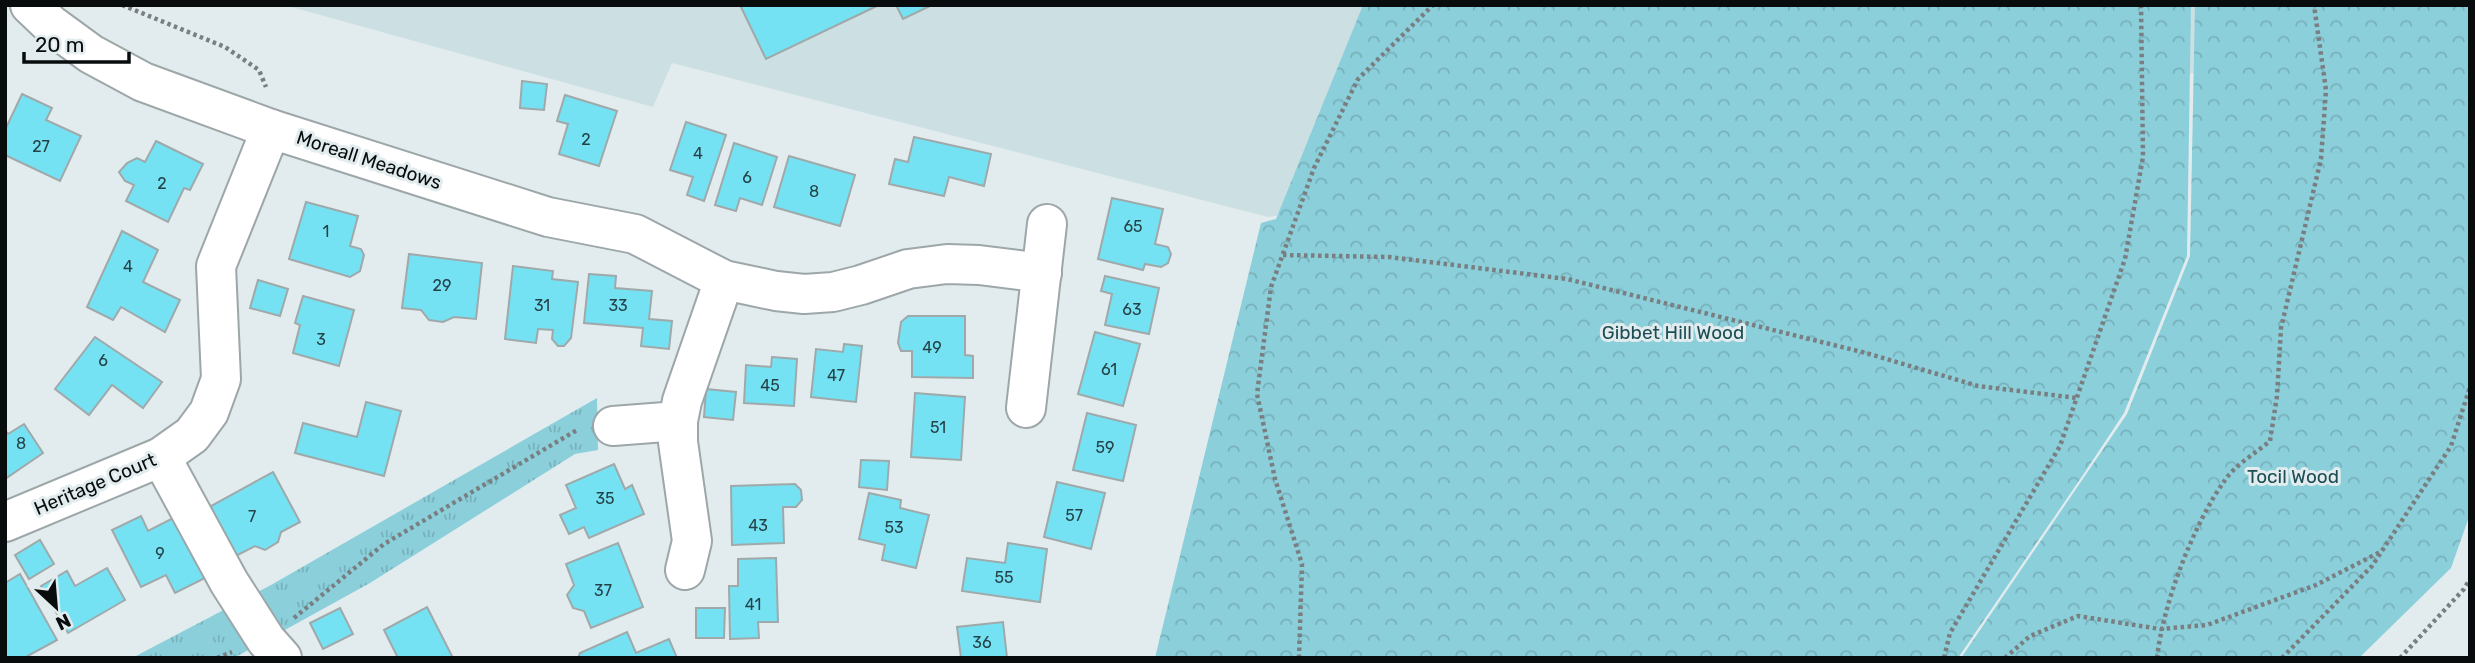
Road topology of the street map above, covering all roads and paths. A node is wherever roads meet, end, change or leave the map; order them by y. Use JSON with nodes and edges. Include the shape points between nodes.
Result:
{"nodes":[{"id":1,"x":30,"y":5,"type":"edge"},
{"id":2,"x":122,"y":5,"type":"edge"},
{"id":3,"x":1433,"y":5,"type":"edge"},
{"id":4,"x":2141,"y":5,"type":"edge"},
{"id":5,"x":2314,"y":5,"type":"edge"},
{"id":6,"x":271,"y":129,"type":"junction"},
{"id":7,"x":1047,"y":224,"type":"dead end"},
{"id":8,"x":1283,"y":255,"type":"junction"},
{"id":9,"x":1042,"y":272,"type":"junction"},
{"id":10,"x":724,"y":280,"type":"junction"},
{"id":11,"x":2470,"y":387,"type":"edge"},
{"id":12,"x":2077,"y":398,"type":"junction"},
{"id":13,"x":1026,"y":408,"type":"dead end"},
{"id":14,"x":678,"y":421,"type":"junction"},
{"id":15,"x":613,"y":426,"type":"joint"},
{"id":16,"x":161,"y":457,"type":"junction"},
{"id":17,"x":5,"y":522,"type":"edge"},
{"id":18,"x":2382,"y":551,"type":"junction"},
{"id":19,"x":685,"y":570,"type":"dead end"},
{"id":20,"x":2470,"y":579,"type":"edge"},
{"id":21,"x":2160,"y":629,"type":"junction"},
{"id":22,"x":274,"y":649,"type":"edge"},
{"id":23,"x":217,"y":658,"type":"edge"},
{"id":24,"x":1299,"y":658,"type":"edge"},
{"id":25,"x":1944,"y":658,"type":"edge"},
{"id":26,"x":2005,"y":658,"type":"edge"},
{"id":27,"x":2157,"y":658,"type":"edge"},
{"id":28,"x":2282,"y":658,"type":"edge"},
{"id":29,"x":2400,"y":658,"type":"edge"}],
"edges":[{"from":1,"to":6,"type":"street","name":"Moreall Meadows","via":[[91,54],[143,82]]},
{"from":2,"to":6,"type":"path","via":[[225,47],[260,70],[276,110]]},
{"from":3,"to":8,"type":"path","via":[[1358,79],[1314,168]]},
{"from":4,"to":12,"type":"path","via":[[2143,157],[2124,259]]},
{"from":5,"to":21,"type":"path","via":[[2326,90],[2321,159],[2281,328],[2270,441],[2226,478],[2194,536]]},
{"from":6,"to":10,"type":"street","name":"Moreall Meadows","via":[[548,216],[635,234]]},
{"from":6,"to":16,"type":"street","name":"Heritage Court","via":[[216,266],[221,379],[209,412],[192,435]]},
{"from":7,"to":9,"type":"street"},
{"from":8,"to":12,"type":"path","via":[[1390,257],[1567,279],[1866,353],[1978,386]]},
{"from":8,"to":24,"type":"path","via":[[1271,287],[1257,394],[1275,479],[1302,564]]},
{"from":9,"to":10,"type":"street","name":"Moreall Meadows","via":[[947,264],[908,269],[833,292],[804,293]]},
{"from":9,"to":13,"type":"street"},
{"from":10,"to":14,"type":"street"},
{"from":11,"to":18,"type":"path","via":[[2451,446]]},
{"from":12,"to":25,"type":"path","via":[[2060,446],[1950,633]]},
{"from":14,"to":15,"type":"street"},
{"from":14,"to":19,"type":"street","via":[[692,541]]},
{"from":15,"to":22,"type":"path","via":[[577,430],[384,544]]},
{"from":16,"to":17,"type":"street","name":"Heritage Court"},
{"from":16,"to":22,"type":"street","via":[[229,582]]},
{"from":18,"to":21,"type":"path","via":[[2316,585],[2207,625]]},
{"from":18,"to":28,"type":"path"},
{"from":20,"to":29,"type":"path"},
{"from":21,"to":26,"type":"path","via":[[2078,617],[2030,636]]},
{"from":21,"to":27,"type":"path"},
{"from":22,"to":23,"type":"path"}]}
